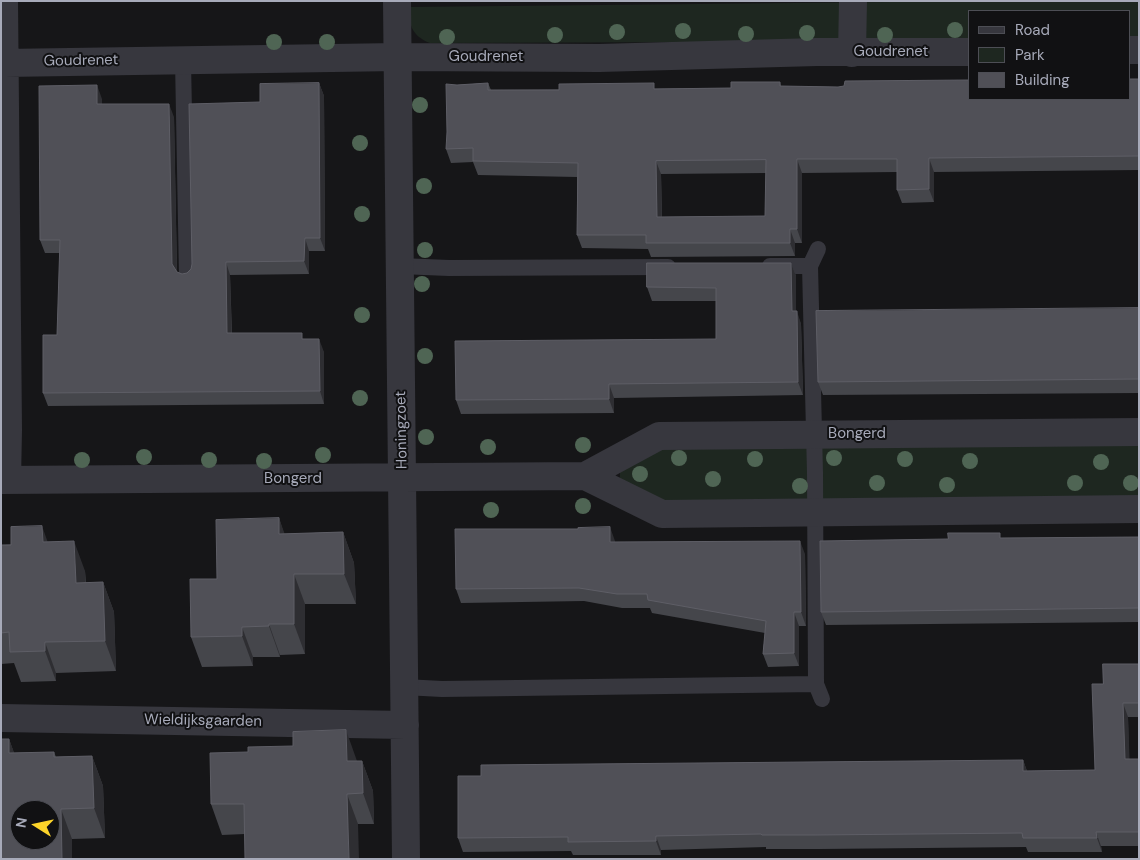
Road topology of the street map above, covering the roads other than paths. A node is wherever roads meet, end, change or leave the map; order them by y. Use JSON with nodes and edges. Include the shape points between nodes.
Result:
{"nodes":[{"id":1,"x":4,"y":1,"type":"edge"},
{"id":2,"x":397,"y":1,"type":"edge"},
{"id":3,"x":853,"y":1,"type":"edge"},
{"id":4,"x":852,"y":52,"type":"junction"},
{"id":5,"x":968,"y":52,"type":"edge"},
{"id":6,"x":398,"y":57,"type":"junction"},
{"id":7,"x":183,"y":60,"type":"junction"},
{"id":8,"x":4,"y":63,"type":"junction"},
{"id":9,"x":818,"y":249,"type":"dead end"},
{"id":10,"x":400,"y":266,"type":"junction"},
{"id":11,"x":683,"y":266,"type":"edge"},
{"id":12,"x":752,"y":266,"type":"edge"},
{"id":13,"x":810,"y":266,"type":"junction"},
{"id":14,"x":186,"y":277,"type":"edge"},
{"id":15,"x":1139,"y":432,"type":"edge"},
{"id":16,"x":814,"y":434,"type":"junction"},
{"id":17,"x":585,"y":476,"type":"junction"},
{"id":18,"x":402,"y":478,"type":"junction"},
{"id":19,"x":4,"y":480,"type":"edge"},
{"id":20,"x":1139,"y":509,"type":"edge"},
{"id":21,"x":815,"y":512,"type":"junction"},
{"id":22,"x":816,"y":684,"type":"junction"},
{"id":23,"x":404,"y":687,"type":"junction"},
{"id":24,"x":822,"y":699,"type":"dead end"},
{"id":25,"x":1,"y":718,"type":"edge"},
{"id":26,"x":404,"y":724,"type":"junction"},
{"id":27,"x":406,"y":859,"type":"edge"}],
"edges":[{"from":1,"to":8,"type":"street"},
{"from":2,"to":6,"type":"street","name":"Honingzoet"},
{"from":3,"to":4,"type":"street"},
{"from":4,"to":5,"type":"street","name":"Goudrenet"},
{"from":4,"to":6,"type":"street","name":"Goudrenet","via":[[599,58]]},
{"from":6,"to":7,"type":"street","name":"Goudrenet"},
{"from":6,"to":10,"type":"street","name":"Honingzoet"},
{"from":7,"to":8,"type":"street","name":"Goudrenet"},
{"from":7,"to":14,"type":"lane"},
{"from":8,"to":19,"type":"street","via":[[8,430]]},
{"from":9,"to":13,"type":"lane"},
{"from":10,"to":11,"type":"lane"},
{"from":10,"to":18,"type":"street","name":"Honingzoet"},
{"from":12,"to":13,"type":"lane"},
{"from":13,"to":16,"type":"lane"},
{"from":15,"to":16,"type":"street","name":"Bongerd"},
{"from":16,"to":17,"type":"street","name":"Bongerd","via":[[659,436]]},
{"from":16,"to":21,"type":"lane"},
{"from":17,"to":18,"type":"street","name":"Bongerd"},
{"from":17,"to":21,"type":"street","name":"Bongerd","via":[[662,514]]},
{"from":18,"to":19,"type":"street","name":"Bongerd"},
{"from":18,"to":23,"type":"street","name":"Honingzoet"},
{"from":20,"to":21,"type":"street","name":"Bongerd"},
{"from":21,"to":22,"type":"lane"},
{"from":22,"to":23,"type":"lane"},
{"from":22,"to":24,"type":"lane"},
{"from":23,"to":26,"type":"street","name":"Honingzoet"},
{"from":25,"to":26,"type":"street","name":"Wieldijksgaarden"},
{"from":26,"to":27,"type":"street","name":"Honingzoet"}]}
